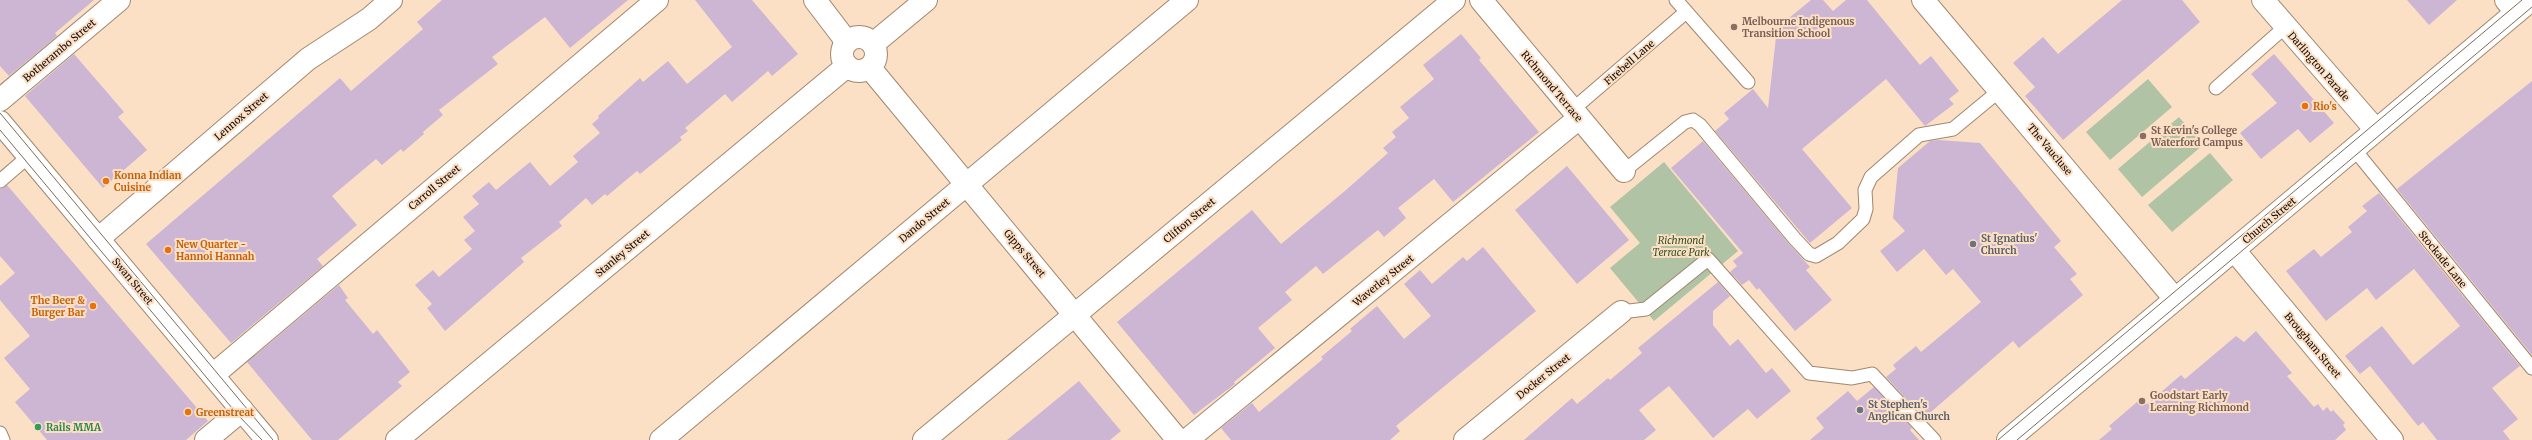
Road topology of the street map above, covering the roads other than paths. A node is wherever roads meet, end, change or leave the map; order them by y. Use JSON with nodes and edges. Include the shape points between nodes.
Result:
{"nodes":[{"id":1,"x":391,"y":0,"type":"edge"},
{"id":2,"x":657,"y":0,"type":"edge"},
{"id":3,"x":815,"y":0,"type":"edge"},
{"id":4,"x":926,"y":0,"type":"edge"},
{"id":5,"x":1187,"y":0,"type":"edge"},
{"id":6,"x":1454,"y":0,"type":"edge"},
{"id":7,"x":1481,"y":0,"type":"edge"},
{"id":8,"x":1676,"y":0,"type":"edge"},
{"id":9,"x":1923,"y":0,"type":"edge"},
{"id":10,"x":2263,"y":0,"type":"edge"},
{"id":11,"x":115,"y":1,"type":"edge"},
{"id":12,"x":2518,"y":4,"type":"edge"},
{"id":13,"x":1686,"y":12,"type":"junction"},
{"id":14,"x":2285,"y":27,"type":"junction"},
{"id":15,"x":848,"y":42,"type":"junction"},
{"id":16,"x":873,"y":44,"type":"junction"},
{"id":17,"x":847,"y":66,"type":"junction"},
{"id":18,"x":870,"y":68,"type":"junction"},
{"id":19,"x":1748,"y":82,"type":"dead end"},
{"id":20,"x":2216,"y":88,"type":"dead end"},
{"id":21,"x":1999,"y":91,"type":"junction"},
{"id":22,"x":0,"y":100,"type":"edge"},
{"id":23,"x":1575,"y":115,"type":"junction"},
{"id":24,"x":0,"y":122,"type":"edge"},
{"id":25,"x":2376,"y":130,"type":"junction"},
{"id":26,"x":2354,"y":149,"type":"junction"},
{"id":27,"x":29,"y":156,"type":"junction"},
{"id":28,"x":1624,"y":171,"type":"joint"},
{"id":29,"x":0,"y":181,"type":"edge"},
{"id":30,"x":967,"y":183,"type":"junction"},
{"id":31,"x":98,"y":239,"type":"junction"},
{"id":32,"x":2234,"y":250,"type":"junction"},
{"id":33,"x":2175,"y":299,"type":"junction"},
{"id":34,"x":1621,"y":312,"type":"joint"},
{"id":35,"x":1075,"y":314,"type":"junction"},
{"id":36,"x":2532,"y":368,"type":"edge"},
{"id":37,"x":212,"y":375,"type":"junction"},
{"id":38,"x":242,"y":410,"type":"junction"},
{"id":39,"x":0,"y":433,"type":"edge"},
{"id":40,"x":3,"y":440,"type":"edge"},
{"id":41,"x":206,"y":440,"type":"edge"},
{"id":42,"x":267,"y":440,"type":"edge"},
{"id":43,"x":397,"y":440,"type":"edge"},
{"id":44,"x":661,"y":440,"type":"edge"},
{"id":45,"x":924,"y":440,"type":"edge"},
{"id":46,"x":1178,"y":440,"type":"edge"},
{"id":47,"x":1187,"y":440,"type":"edge"},
{"id":48,"x":1465,"y":440,"type":"edge"},
{"id":49,"x":1934,"y":440,"type":"edge"},
{"id":50,"x":2008,"y":440,"type":"edge"},
{"id":51,"x":2392,"y":440,"type":"edge"}],
"edges":[{"from":1,"to":31,"type":"street","name":"Lennox Street","via":[[369,19],[308,59]]},
{"from":2,"to":37,"type":"street","name":"Carroll Street"},
{"from":3,"to":15,"type":"street"},
{"from":4,"to":16,"type":"street"},
{"from":5,"to":30,"type":"street","name":"Dando Street"},
{"from":6,"to":35,"type":"street","name":"Clifton Street"},
{"from":7,"to":23,"type":"street","name":"Richmond Terrace"},
{"from":8,"to":13,"type":"lane"},
{"from":9,"to":21,"type":"street","name":"The Vaucluse"},
{"from":10,"to":14,"type":"street","name":"Darlington Parade"},
{"from":11,"to":22,"type":"street","name":"Botherambo Street"},
{"from":12,"to":25,"type":"street","name":"Church Street"},
{"from":13,"to":19,"type":"lane"},
{"from":13,"to":23,"type":"lane","name":"Firebell Lane"},
{"from":14,"to":20,"type":"lane"},
{"from":14,"to":25,"type":"street","name":"Darlington Parade"},
{"from":15,"to":16,"type":"street","via":[[863,37]]},
{"from":15,"to":17,"type":"street","via":[[842,56]]},
{"from":16,"to":18,"type":"street","via":[[876,59]]},
{"from":17,"to":18,"type":"street","via":[[860,71]]},
{"from":17,"to":43,"type":"street","name":"Stanley Street"},
{"from":18,"to":30,"type":"street","name":"Gipps Street"},
{"from":21,"to":28,"type":"lane","via":[[1953,129],[1919,135],[1871,177],[1865,190],[1866,210],[1862,219],[1838,242],[1816,256],[1809,254],[1795,239],[1700,125],[1693,120],[1685,122]]},
{"from":21,"to":33,"type":"street","name":"The Vaucluse"},
{"from":23,"to":28,"type":"street","name":"Richmond Terrace"},
{"from":23,"to":47,"type":"street","name":"Waverley Street"},
{"from":24,"to":27,"type":"street","name":"Swan Street"},
{"from":25,"to":26,"type":"street","name":"Church Street"},
{"from":26,"to":32,"type":"street","name":"Church Street"},
{"from":26,"to":36,"type":"lane","name":"Stockade Lane"},
{"from":27,"to":29,"type":"lane"},
{"from":27,"to":31,"type":"street","name":"Swan Street"},
{"from":30,"to":35,"type":"street","name":"Gipps Street"},
{"from":30,"to":44,"type":"street","name":"Dando Street"},
{"from":31,"to":37,"type":"street","name":"Swan Street"},
{"from":32,"to":33,"type":"street","name":"Church Street"},
{"from":32,"to":51,"type":"street","name":"Brougham Street"},
{"from":33,"to":50,"type":"street","name":"Church Street"},
{"from":34,"to":48,"type":"street","name":"Docker Street"},
{"from":34,"to":49,"type":"lane","via":[[1646,309],[1708,259],[1809,373],[1852,378],[1872,374]]},
{"from":35,"to":45,"type":"street","name":"Clifton Street"},
{"from":35,"to":46,"type":"street","name":"Gipps Street"},
{"from":37,"to":38,"type":"street","name":"Swan Street"},
{"from":38,"to":41,"type":"street"},
{"from":38,"to":42,"type":"street","name":"Swan Street"},
{"from":39,"to":40,"type":"lane"}]}
